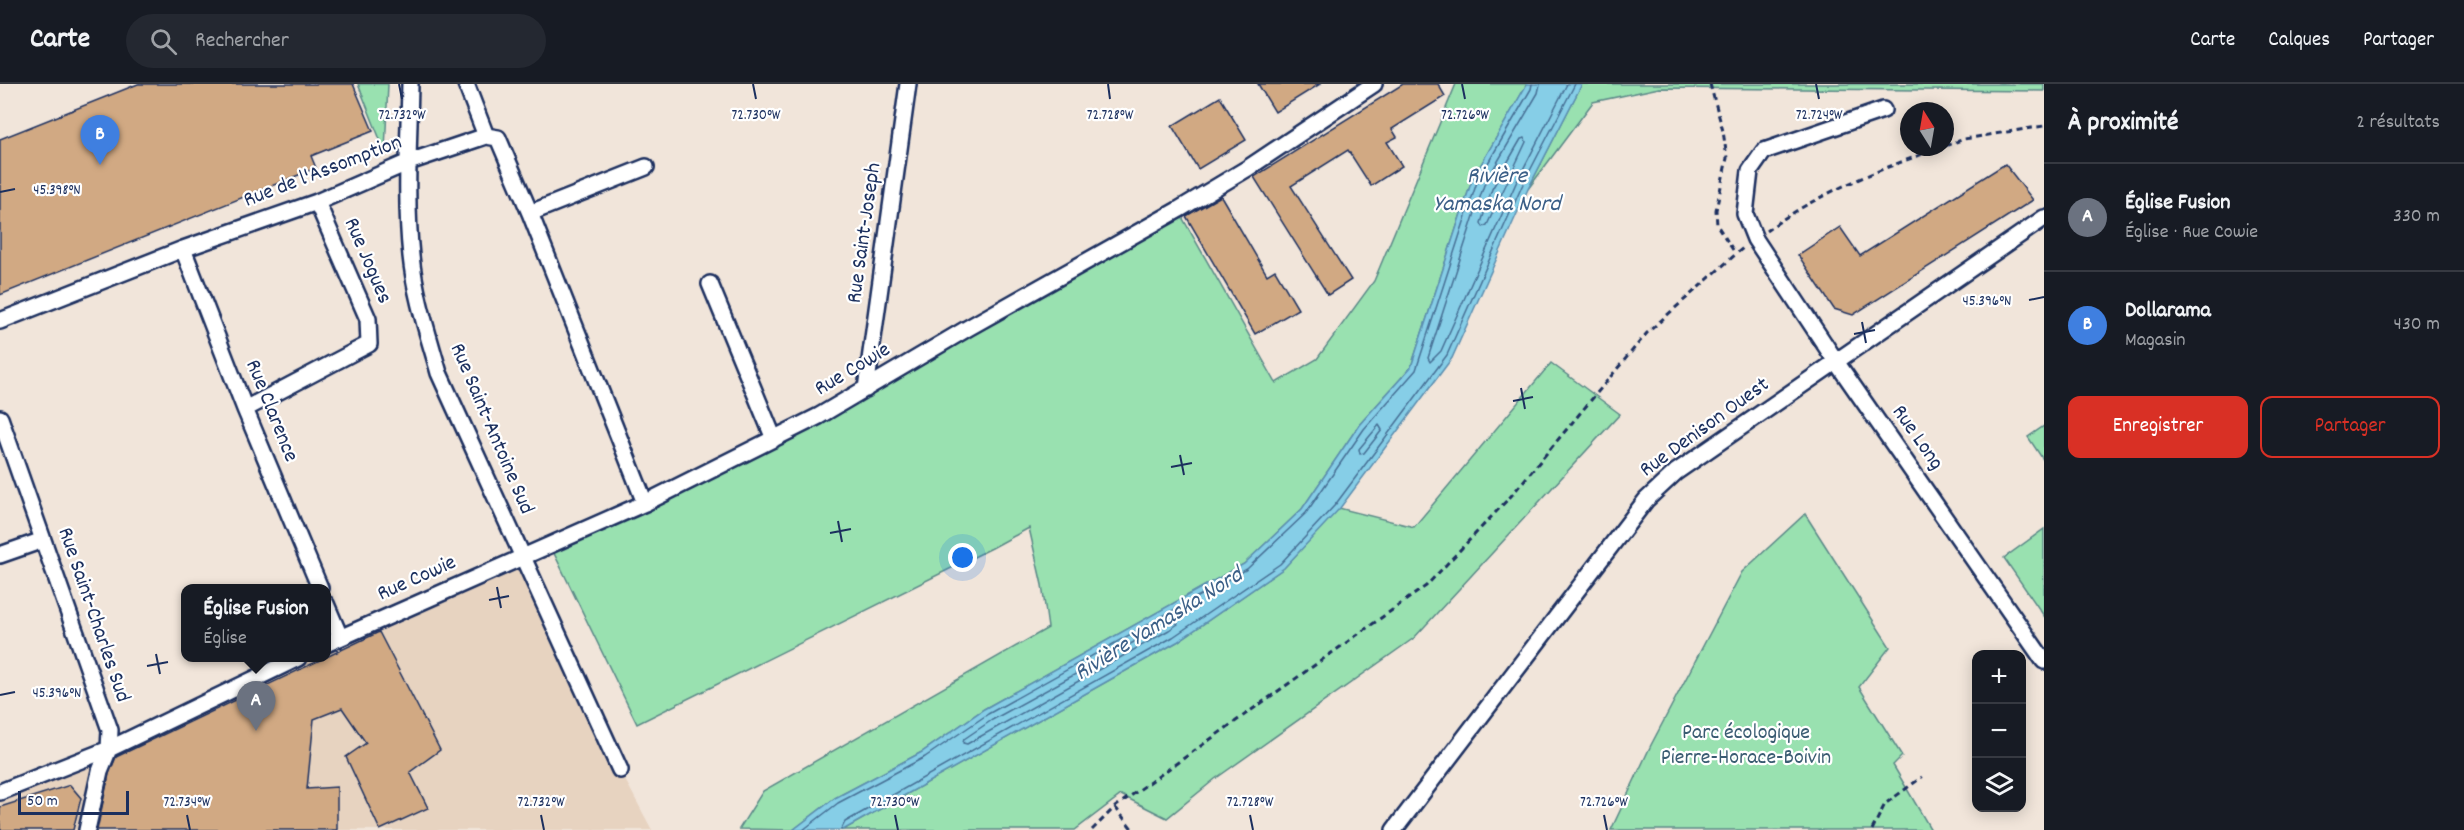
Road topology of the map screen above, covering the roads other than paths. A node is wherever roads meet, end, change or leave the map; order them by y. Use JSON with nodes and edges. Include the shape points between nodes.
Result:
{"nodes":[{"id":1,"x":410,"y":84,"type":"edge"},
{"id":2,"x":466,"y":84,"type":"edge"},
{"id":3,"x":908,"y":84,"type":"edge"},
{"id":4,"x":1374,"y":84,"type":"edge"},
{"id":5,"x":1882,"y":110,"type":"dead end"},
{"id":6,"x":486,"y":136,"type":"junction"},
{"id":7,"x":409,"y":162,"type":"junction"},
{"id":8,"x":646,"y":167,"type":"dead end"},
{"id":9,"x":317,"y":202,"type":"junction"},
{"id":10,"x":530,"y":213,"type":"junction"},
{"id":11,"x":2044,"y":218,"type":"edge"},
{"id":12,"x":183,"y":249,"type":"junction"},
{"id":13,"x":710,"y":284,"type":"dead end"},
{"id":14,"x":0,"y":321,"type":"edge"},
{"id":15,"x":1837,"y":363,"type":"junction"},
{"id":16,"x":866,"y":389,"type":"junction"},
{"id":17,"x":245,"y":409,"type":"junction"},
{"id":18,"x":0,"y":418,"type":"edge"},
{"id":19,"x":774,"y":439,"type":"junction"},
{"id":20,"x":645,"y":503,"type":"junction"},
{"id":21,"x":43,"y":540,"type":"junction"},
{"id":22,"x":0,"y":555,"type":"edge"},
{"id":23,"x":522,"y":557,"type":"junction"},
{"id":24,"x":318,"y":584,"type":"edge"},
{"id":25,"x":331,"y":625,"type":"edge"},
{"id":26,"x":334,"y":640,"type":"edge"},
{"id":27,"x":2044,"y":661,"type":"edge"},
{"id":28,"x":288,"y":662,"type":"edge"},
{"id":29,"x":109,"y":750,"type":"junction"},
{"id":30,"x":620,"y":770,"type":"dead end"},
{"id":31,"x":0,"y":792,"type":"edge"},
{"id":32,"x":87,"y":830,"type":"edge"},
{"id":33,"x":1394,"y":830,"type":"edge"}],
"edges":[{"from":1,"to":7,"type":"street","name":"Rue Saint-Antoine Sud"},
{"from":2,"to":6,"type":"street"},
{"from":3,"to":16,"type":"street","name":"Rue Saint-Joseph"},
{"from":4,"to":16,"type":"street","name":"Rue Cowie","via":[[1248,168]]},
{"from":5,"to":15,"type":"street","name":"Rue Long","via":[[1764,151],[1750,171],[1746,214],[1755,239]]},
{"from":6,"to":7,"type":"street","name":"Rue de l'Assomption"},
{"from":6,"to":10,"type":"street","via":[[498,138]]},
{"from":7,"to":9,"type":"street","name":"Rue de l'Assomption"},
{"from":7,"to":23,"type":"street","name":"Rue Saint-Antoine Sud","via":[[411,256],[419,304],[440,373]]},
{"from":8,"to":10,"type":"street"},
{"from":9,"to":12,"type":"street","name":"Rue de l'Assomption"},
{"from":9,"to":17,"type":"street","name":"Rue Jogues","via":[[368,319],[369,344]]},
{"from":10,"to":20,"type":"street"},
{"from":11,"to":15,"type":"street","name":"Rue Denison Ouest"},
{"from":12,"to":14,"type":"street","name":"Rue de l'Assomption"},
{"from":12,"to":17,"type":"street","name":"Rue Clarence"},
{"from":13,"to":19,"type":"street"},
{"from":15,"to":27,"type":"street","name":"Rue Long"},
{"from":15,"to":33,"type":"street","name":"Rue Denison Ouest","via":[[1676,472],[1646,500]]},
{"from":16,"to":19,"type":"street","name":"Rue Cowie"},
{"from":17,"to":24,"type":"street","name":"Rue Clarence"},
{"from":18,"to":21,"type":"street","name":"Rue Saint-Charles Sud"},
{"from":19,"to":20,"type":"street","name":"Rue Cowie"},
{"from":20,"to":23,"type":"street","name":"Rue Cowie"},
{"from":21,"to":22,"type":"street"},
{"from":21,"to":29,"type":"street","name":"Rue Saint-Charles Sud","via":[[110,730]]},
{"from":23,"to":26,"type":"street","name":"Rue Cowie"},
{"from":23,"to":30,"type":"street","name":"Rue Saint-Antoine Sud"},
{"from":25,"to":26,"type":"street"},
{"from":28,"to":29,"type":"street"},
{"from":29,"to":31,"type":"street"},
{"from":29,"to":32,"type":"street","name":"Rue Saint-Charles Sud","via":[[100,771]]}]}
